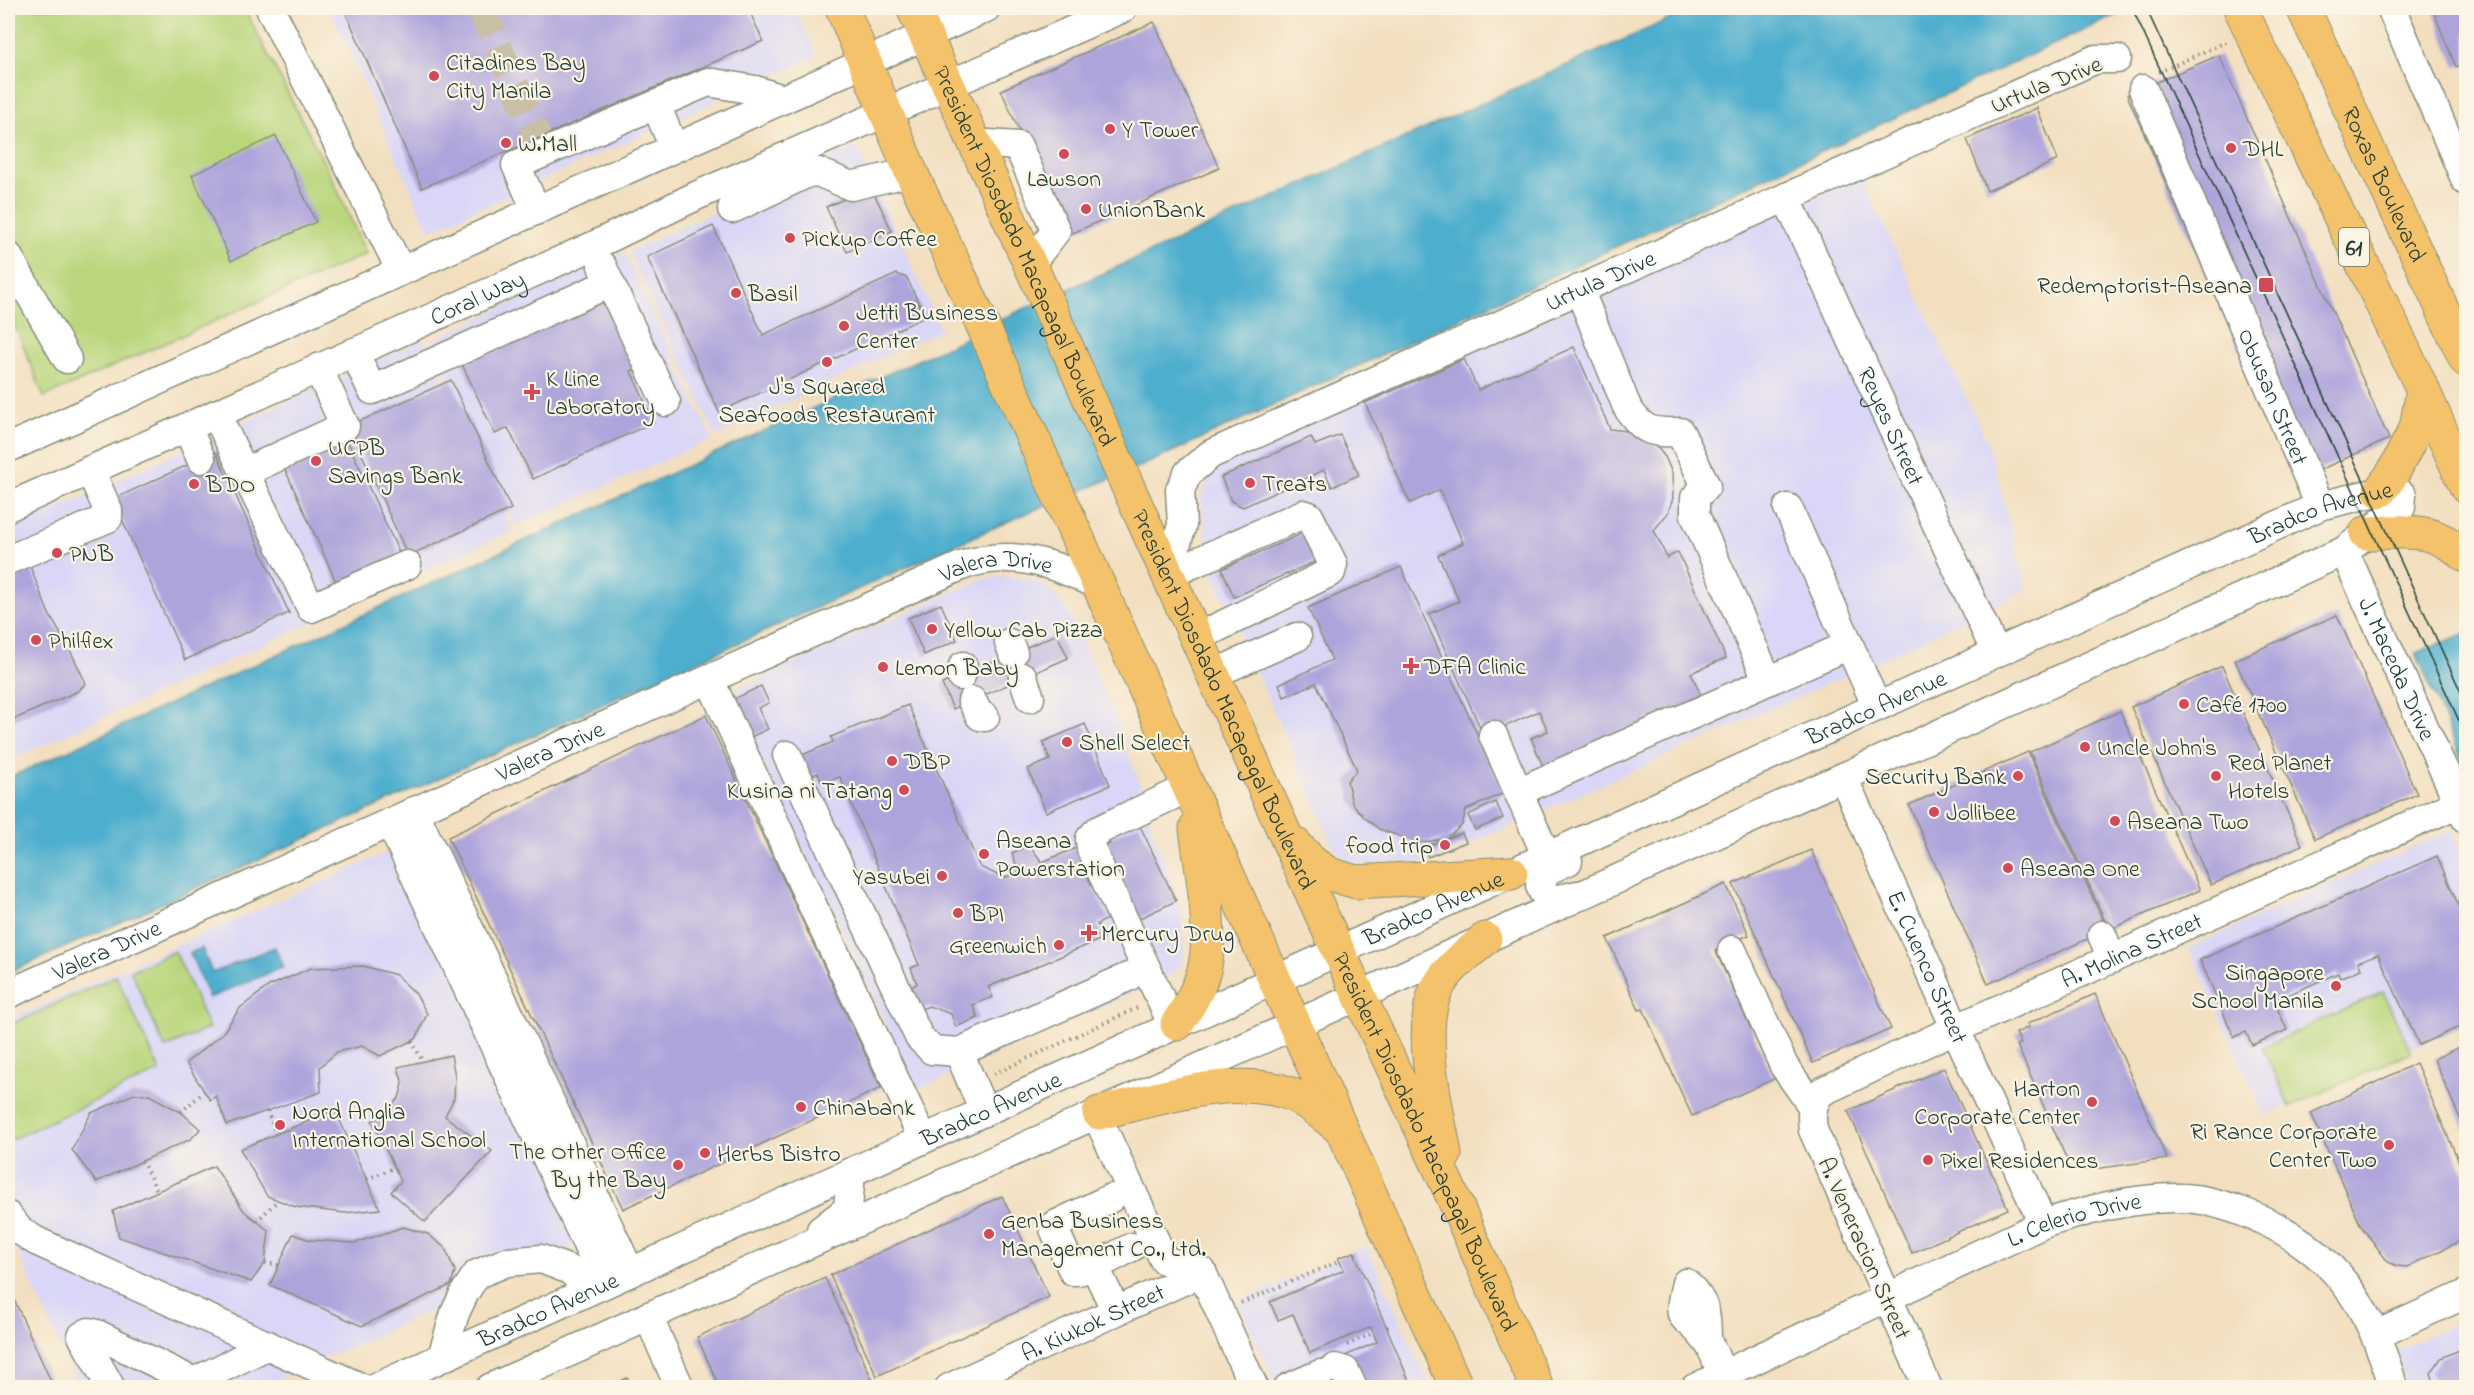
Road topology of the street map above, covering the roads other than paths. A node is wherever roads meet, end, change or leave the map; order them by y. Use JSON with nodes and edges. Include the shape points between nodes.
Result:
{"nodes":[{"id":1,"x":270,"y":8,"type":"edge"},
{"id":2,"x":842,"y":8,"type":"edge"},
{"id":3,"x":986,"y":8,"type":"edge"},
{"id":4,"x":1123,"y":8,"type":"edge"},
{"id":5,"x":2240,"y":8,"type":"edge"},
{"id":6,"x":2303,"y":8,"type":"edge"},
{"id":7,"x":2391,"y":8,"type":"edge"},
{"id":8,"x":919,"y":21,"type":"edge"},
{"id":9,"x":2117,"y":59,"type":"dead end"},
{"id":10,"x":866,"y":62,"type":"junction"},
{"id":11,"x":947,"y":86,"type":"junction"},
{"id":12,"x":2143,"y":89,"type":"dead end"},
{"id":13,"x":783,"y":99,"type":"junction"},
{"id":14,"x":656,"y":105,"type":"junction"},
{"id":15,"x":888,"y":113,"type":"junction"},
{"id":16,"x":674,"y":148,"type":"junction"},
{"id":17,"x":910,"y":172,"type":"junction"},
{"id":18,"x":2466,"y":181,"type":"edge"},
{"id":19,"x":1786,"y":197,"type":"junction"},
{"id":20,"x":732,"y":209,"type":"dead end"},
{"id":21,"x":536,"y":210,"type":"junction"},
{"id":22,"x":592,"y":246,"type":"junction"},
{"id":23,"x":8,"y":256,"type":"edge"},
{"id":24,"x":401,"y":271,"type":"junction"},
{"id":25,"x":610,"y":283,"type":"junction"},
{"id":26,"x":1579,"y":289,"type":"junction"},
{"id":27,"x":446,"y":311,"type":"junction"},
{"id":28,"x":463,"y":348,"type":"junction"},
{"id":29,"x":354,"y":351,"type":"junction"},
{"id":30,"x":67,"y":358,"type":"dead end"},
{"id":31,"x":2466,"y":360,"type":"edge"},
{"id":32,"x":318,"y":368,"type":"junction"},
{"id":33,"x":2423,"y":390,"type":"junction"},
{"id":34,"x":666,"y":402,"type":"dead end"},
{"id":35,"x":216,"y":414,"type":"junction"},
{"id":36,"x":187,"y":427,"type":"junction"},
{"id":37,"x":8,"y":448,"type":"edge"},
{"id":38,"x":201,"y":459,"type":"dead end"},
{"id":39,"x":90,"y":470,"type":"junction"},
{"id":40,"x":245,"y":472,"type":"junction"},
{"id":41,"x":2466,"y":487,"type":"edge"},
{"id":42,"x":2380,"y":491,"type":"junction"},
{"id":43,"x":2320,"y":506,"type":"junction"},
{"id":44,"x":8,"y":507,"type":"edge"},
{"id":45,"x":1788,"y":508,"type":"dead end"},
{"id":46,"x":2355,"y":542,"type":"junction"},
{"id":47,"x":2466,"y":556,"type":"edge"},
{"id":48,"x":8,"y":560,"type":"edge"},
{"id":49,"x":407,"y":565,"type":"dead end"},
{"id":50,"x":1168,"y":575,"type":"junction"},
{"id":51,"x":1098,"y":585,"type":"junction"},
{"id":52,"x":1196,"y":638,"type":"junction"},
{"id":53,"x":1297,"y":638,"type":"dead end"},
{"id":54,"x":1849,"y":645,"type":"junction"},
{"id":55,"x":1996,"y":653,"type":"junction"},
{"id":56,"x":1213,"y":674,"type":"junction"},
{"id":57,"x":710,"y":678,"type":"junction"},
{"id":58,"x":1768,"y":681,"type":"junction"},
{"id":59,"x":1877,"y":707,"type":"junction"},
{"id":60,"x":1493,"y":735,"type":"dead end"},
{"id":61,"x":787,"y":755,"type":"dead end"},
{"id":62,"x":1843,"y":777,"type":"junction"},
{"id":63,"x":1518,"y":792,"type":"junction"},
{"id":64,"x":1191,"y":794,"type":"junction"},
{"id":65,"x":2463,"y":812,"type":"edge"},
{"id":66,"x":402,"y":816,"type":"junction"},
{"id":67,"x":1284,"y":833,"type":"junction"},
{"id":68,"x":1587,"y":839,"type":"junction"},
{"id":69,"x":1546,"y":857,"type":"junction"},
{"id":70,"x":1511,"y":873,"type":"junction"},
{"id":71,"x":1584,"y":893,"type":"junction"},
{"id":72,"x":1485,"y":939,"type":"junction"},
{"id":73,"x":1732,"y":950,"type":"dead end"},
{"id":74,"x":1338,"y":951,"type":"junction"},
{"id":75,"x":1128,"y":977,"type":"dead end"},
{"id":76,"x":1274,"y":980,"type":"junction"},
{"id":77,"x":8,"y":994,"type":"edge"},
{"id":78,"x":1359,"y":995,"type":"junction"},
{"id":79,"x":1170,"y":1016,"type":"junction"},
{"id":80,"x":1293,"y":1025,"type":"junction"},
{"id":81,"x":1956,"y":1029,"type":"junction"},
{"id":82,"x":966,"y":1049,"type":"junction"},
{"id":83,"x":1812,"y":1106,"type":"junction"},
{"id":84,"x":992,"y":1108,"type":"junction"},
{"id":85,"x":1097,"y":1114,"type":"junction"},
{"id":86,"x":1341,"y":1129,"type":"junction"},
{"id":87,"x":923,"y":1139,"type":"junction"},
{"id":88,"x":851,"y":1172,"type":"junction"},
{"id":89,"x":1453,"y":1197,"type":"junction"},
{"id":90,"x":1111,"y":1198,"type":"dead end"},
{"id":91,"x":8,"y":1216,"type":"edge"},
{"id":92,"x":2043,"y":1224,"type":"junction"},
{"id":93,"x":1132,"y":1247,"type":"dead end"},
{"id":94,"x":798,"y":1248,"type":"junction"},
{"id":95,"x":1094,"y":1265,"type":"junction"},
{"id":96,"x":1202,"y":1272,"type":"junction"},
{"id":97,"x":608,"y":1282,"type":"junction"},
{"id":98,"x":2466,"y":1294,"type":"edge"},
{"id":99,"x":1888,"y":1298,"type":"junction"},
{"id":100,"x":1116,"y":1311,"type":"junction"},
{"id":101,"x":648,"y":1316,"type":"junction"},
{"id":102,"x":2376,"y":1335,"type":"junction"},
{"id":103,"x":1707,"y":1340,"type":"dead end"},
{"id":104,"x":268,"y":1345,"type":"junction"},
{"id":105,"x":442,"y":1357,"type":"junction"},
{"id":106,"x":1722,"y":1375,"type":"junction"},
{"id":107,"x":1336,"y":1376,"type":"edge"},
{"id":108,"x":188,"y":1385,"type":"edge"},
{"id":109,"x":111,"y":1388,"type":"edge"},
{"id":110,"x":362,"y":1388,"type":"edge"},
{"id":111,"x":375,"y":1388,"type":"edge"},
{"id":112,"x":490,"y":1388,"type":"edge"},
{"id":113,"x":680,"y":1388,"type":"edge"},
{"id":114,"x":949,"y":1388,"type":"edge"},
{"id":115,"x":1254,"y":1388,"type":"edge"},
{"id":116,"x":1288,"y":1388,"type":"edge"},
{"id":117,"x":1457,"y":1388,"type":"edge"},
{"id":118,"x":1537,"y":1388,"type":"edge"},
{"id":119,"x":1695,"y":1388,"type":"edge"},
{"id":120,"x":1928,"y":1388,"type":"edge"},
{"id":121,"x":2393,"y":1388,"type":"edge"}],
"edges":[{"from":1,"to":24,"type":"street"},
{"from":2,"to":10,"type":"main road"},
{"from":3,"to":8,"type":"street"},
{"from":4,"to":11,"type":"street","name":"Coral Way"},
{"from":5,"to":33,"type":"main road","number":"61"},
{"from":6,"to":31,"type":"main road","name":"Roxas Boulevard","number":"61"},
{"from":7,"to":18,"type":"street"},
{"from":8,"to":10,"type":"street"},
{"from":8,"to":11,"type":"main road","name":"President Diosdado Macapagal Boulevard"},
{"from":9,"to":19,"type":"street","name":"Urtula Drive","via":[[2096,59]]},
{"from":10,"to":13,"type":"street"},
{"from":10,"to":15,"type":"main road"},
{"from":11,"to":15,"type":"street","name":"Coral Way"},
{"from":11,"to":50,"type":"main road","name":"President Diosdado Macapagal Boulevard","via":[[1046,297]]},
{"from":12,"to":43,"type":"street","name":"Obusan Street"},
{"from":13,"to":14,"type":"street","via":[[708,82]]},
{"from":13,"to":16,"type":"street"},
{"from":14,"to":16,"type":"street"},
{"from":14,"to":21,"type":"street","via":[[514,158]]},
{"from":15,"to":17,"type":"main road"},
{"from":15,"to":22,"type":"street","name":"Coral Way"},
{"from":16,"to":21,"type":"street"},
{"from":17,"to":20,"type":"street","via":[[851,186],[818,172],[808,173]]},
{"from":17,"to":51,"type":"main road"},
{"from":19,"to":26,"type":"street","name":"Urtula Drive"},
{"from":19,"to":55,"type":"street","name":"Reyes Street"},
{"from":21,"to":24,"type":"street"},
{"from":22,"to":25,"type":"street"},
{"from":22,"to":27,"type":"street","name":"Coral Way"},
{"from":23,"to":30,"type":"street"},
{"from":24,"to":37,"type":"street"},
{"from":25,"to":28,"type":"street"},
{"from":25,"to":34,"type":"street"},
{"from":26,"to":50,"type":"street","name":"Urtula Drive","via":[[1211,454],[1188,473],[1180,490],[1182,525]]},
{"from":26,"to":58,"type":"street","via":[[1635,420],[1657,433],[1680,432],[1706,486],[1695,498],[1695,515]]},
{"from":27,"to":28,"type":"street"},
{"from":27,"to":29,"type":"street","name":"Coral Way"},
{"from":28,"to":29,"type":"street","via":[[375,398]]},
{"from":29,"to":32,"type":"street","name":"Coral Way"},
{"from":32,"to":35,"type":"street","name":"Coral Way"},
{"from":32,"to":40,"type":"street","via":[[345,426]]},
{"from":33,"to":41,"type":"main road","number":"61"},
{"from":33,"to":42,"type":"main road","via":[[2416,428]]},
{"from":35,"to":36,"type":"street","name":"Coral Way"},
{"from":35,"to":40,"type":"street"},
{"from":36,"to":38,"type":"street"},
{"from":36,"to":39,"type":"street","name":"Coral Way"},
{"from":39,"to":44,"type":"street","name":"Coral Way"},
{"from":39,"to":48,"type":"street","via":[[108,518]]},
{"from":40,"to":49,"type":"street","via":[[311,608]]},
{"from":42,"to":43,"type":"street","name":"Bradco Avenue"},
{"from":42,"to":46,"type":"street","name":"Bradco Avenue","via":[[2398,490],[2402,505]]},
{"from":43,"to":55,"type":"street","name":"Bradco Avenue"},
{"from":45,"to":54,"type":"street"},
{"from":46,"to":47,"type":"main road","via":[[2432,534]]},
{"from":46,"to":62,"type":"street","name":"Bradco Avenue"},
{"from":46,"to":65,"type":"street","name":"J. Maceda Drive"},
{"from":50,"to":52,"type":"main road","name":"President Diosdado Macapagal Boulevard"},
{"from":50,"to":52,"type":"street","via":[[1303,514],[1309,516],[1334,564],[1331,572]]},
{"from":51,"to":57,"type":"street","name":"Valera Drive","via":[[1034,560],[985,558],[940,574]]},
{"from":51,"to":64,"type":"main road"},
{"from":52,"to":56,"type":"main road","name":"President Diosdado Macapagal Boulevard"},
{"from":53,"to":56,"type":"street"},
{"from":54,"to":58,"type":"street"},
{"from":54,"to":59,"type":"street"},
{"from":55,"to":59,"type":"street","name":"Bradco Avenue"},
{"from":56,"to":67,"type":"main road","name":"President Diosdado Macapagal Boulevard"},
{"from":57,"to":66,"type":"street","name":"Valera Drive"},
{"from":57,"to":87,"type":"street"},
{"from":58,"to":63,"type":"street"},
{"from":59,"to":68,"type":"street","name":"Bradco Avenue"},
{"from":60,"to":63,"type":"street"},
{"from":61,"to":82,"type":"street","via":[[919,1037],[932,1050]]},
{"from":62,"to":71,"type":"street","name":"Bradco Avenue"},
{"from":62,"to":81,"type":"street","name":"E. Cuenco Street"},
{"from":63,"to":69,"type":"street"},
{"from":64,"to":76,"type":"main road"},
{"from":64,"to":79,"type":"main road","via":[[1207,944],[1205,966],[1192,1003]]},
{"from":64,"to":79,"type":"street","via":[[1097,831],[1090,839],[1091,849]]},
{"from":65,"to":81,"type":"street","name":"A. Molina Street","via":[[2107,947]]},
{"from":66,"to":77,"type":"street","name":"Valera Drive"},
{"from":66,"to":97,"type":"street"},
{"from":67,"to":70,"type":"main road","via":[[1321,869],[1356,882]]},
{"from":67,"to":74,"type":"main road","name":"President Diosdado Macapagal Boulevard"},
{"from":68,"to":69,"type":"street","name":"Bradco Avenue"},
{"from":68,"to":71,"type":"street","via":[[1572,859],[1545,871],[1540,885],[1544,895],[1554,899]]},
{"from":69,"to":70,"type":"street","name":"Bradco Avenue"},
{"from":70,"to":74,"type":"street","name":"Bradco Avenue"},
{"from":71,"to":72,"type":"street","name":"Bradco Avenue"},
{"from":72,"to":78,"type":"street","name":"Bradco Avenue"},
{"from":72,"to":89,"type":"main road","via":[[1446,975],[1428,1010],[1431,1065]]},
{"from":73,"to":83,"type":"street","via":[[1784,1066]]},
{"from":74,"to":76,"type":"street","name":"Bradco Avenue"},
{"from":74,"to":78,"type":"main road","name":"President Diosdado Macapagal Boulevard"},
{"from":75,"to":82,"type":"street"},
{"from":76,"to":79,"type":"street","name":"Bradco Avenue"},
{"from":76,"to":80,"type":"main road"},
{"from":78,"to":80,"type":"street","name":"Bradco Avenue"},
{"from":78,"to":89,"type":"main road","name":"President Diosdado Macapagal Boulevard"},
{"from":79,"to":84,"type":"street","name":"Bradco Avenue"},
{"from":80,"to":85,"type":"street","name":"Bradco Avenue"},
{"from":80,"to":86,"type":"main road"},
{"from":81,"to":83,"type":"street","name":"A. Molina Street","via":[[1830,1086]]},
{"from":81,"to":92,"type":"street","name":"E. Cuenco Street"},
{"from":82,"to":84,"type":"street"},
{"from":82,"to":84,"type":"street","via":[[987,1077]]},
{"from":83,"to":99,"type":"street","name":"A. Veneracion Street","via":[[1813,1130]]},
{"from":84,"to":87,"type":"street","name":"Bradco Avenue"},
{"from":85,"to":86,"type":"main road","via":[[1194,1092],[1252,1086],[1294,1096]]},
{"from":85,"to":94,"type":"street","name":"Bradco Avenue"},
{"from":85,"to":96,"type":"street","via":[[1164,1260]]},
{"from":86,"to":117,"type":"main road"},
{"from":87,"to":88,"type":"street","name":"Bradco Avenue"},
{"from":88,"to":94,"type":"street","via":[[848,1209]]},
{"from":88,"to":97,"type":"street","name":"Bradco Avenue"},
{"from":89,"to":118,"type":"main road","name":"President Diosdado Macapagal Boulevard"},
{"from":90,"to":95,"type":"street","via":[[1055,1225],[1073,1271]]},
{"from":91,"to":104,"type":"street","via":[[19,1230],[36,1241]]},
{"from":92,"to":99,"type":"street","name":"L. Celerio Drive"},
{"from":92,"to":102,"type":"street","name":"L. Celerio Drive","via":[[2097,1207],[2139,1200],[2183,1198],[2228,1207],[2266,1221],[2334,1269],[2360,1302]]},
{"from":93,"to":95,"type":"street"},
{"from":94,"to":101,"type":"street","name":"Bradco Avenue"},
{"from":95,"to":100,"type":"street"},
{"from":96,"to":100,"type":"street","name":"A. Kiukok Street"},
{"from":96,"to":115,"type":"street"},
{"from":97,"to":105,"type":"street","name":"Bradco Avenue"},
{"from":97,"to":105,"type":"street","via":[[541,1259],[507,1262],[477,1274],[455,1313]]},
{"from":98,"to":102,"type":"street"},
{"from":99,"to":106,"type":"street","name":"L. Celerio Drive"},
{"from":99,"to":120,"type":"street","name":"A. Veneracion Street"},
{"from":100,"to":114,"type":"street","name":"A. Kiukok Street"},
{"from":101,"to":112,"type":"street","name":"Bradco Avenue"},
{"from":101,"to":113,"type":"street"},
{"from":102,"to":121,"type":"street","name":"L. Celerio Drive"},
{"from":103,"to":106,"type":"street"},
{"from":104,"to":108,"type":"street"},
{"from":104,"to":110,"type":"street"},
{"from":105,"to":111,"type":"street","name":"Bradco Avenue"},
{"from":106,"to":119,"type":"street","name":"L. Celerio Drive"},
{"from":107,"to":116,"type":"street"},
{"from":108,"to":109,"type":"street","via":[[89,1332],[82,1336]]}]}
